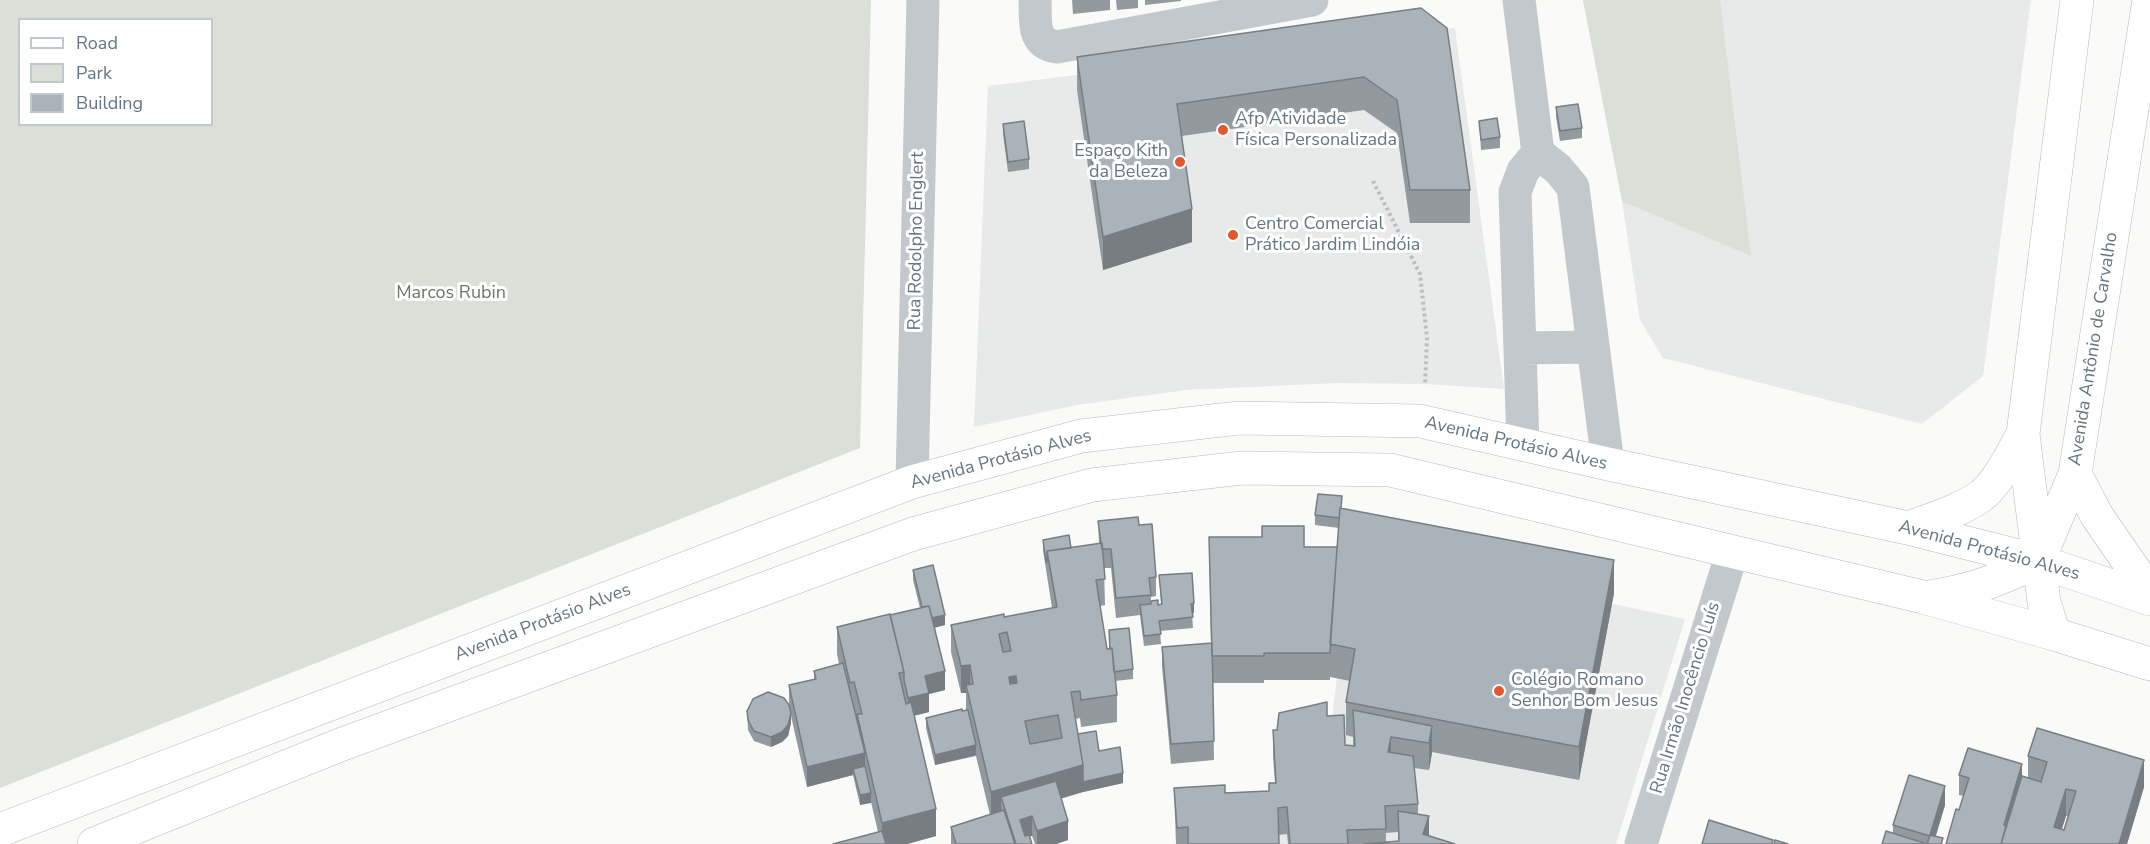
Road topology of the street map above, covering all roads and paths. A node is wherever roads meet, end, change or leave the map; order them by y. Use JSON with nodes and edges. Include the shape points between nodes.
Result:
{"nodes":[{"id":1,"x":923,"y":0,"type":"edge"},
{"id":2,"x":1035,"y":0,"type":"edge"},
{"id":3,"x":1312,"y":0,"type":"edge"},
{"id":4,"x":1519,"y":0,"type":"edge"},
{"id":5,"x":2077,"y":0,"type":"edge"},
{"id":6,"x":2149,"y":0,"type":"edge"},
{"id":7,"x":1538,"y":153,"type":"junction"},
{"id":8,"x":1373,"y":181,"type":"dead end"},
{"id":9,"x":1593,"y":347,"type":"junction"},
{"id":10,"x":1520,"y":348,"type":"junction"},
{"id":11,"x":1420,"y":421,"type":"junction"},
{"id":12,"x":2024,"y":434,"type":"junction"},
{"id":13,"x":1523,"y":445,"type":"junction"},
{"id":14,"x":1608,"y":464,"type":"junction"},
{"id":15,"x":2075,"y":474,"type":"junction"},
{"id":16,"x":912,"y":482,"type":"junction"},
{"id":17,"x":1908,"y":528,"type":"junction"},
{"id":18,"x":1732,"y":553,"type":"junction"},
{"id":19,"x":2038,"y":561,"type":"junction"},
{"id":20,"x":2150,"y":593,"type":"edge"},
{"id":21,"x":1923,"y":597,"type":"junction"},
{"id":22,"x":2150,"y":599,"type":"edge"},
{"id":23,"x":2054,"y":634,"type":"junction"},
{"id":24,"x":2150,"y":664,"type":"edge"},
{"id":25,"x":0,"y":830,"type":"edge"},
{"id":26,"x":94,"y":844,"type":"edge"},
{"id":27,"x":1641,"y":844,"type":"edge"}],
"edges":[{"from":1,"to":16,"type":"street","name":"Rua Rodolpho Englert"},
{"from":2,"to":3,"type":"street","via":[[1040,40],[1057,46]]},
{"from":4,"to":7,"type":"street"},
{"from":5,"to":12,"type":"main road"},
{"from":6,"to":15,"type":"main road","name":"Avenida Antônio de Carvalho"},
{"from":7,"to":9,"type":"street","via":[[1573,188]]},
{"from":7,"to":10,"type":"street","via":[[1523,171],[1515,192]]},
{"from":8,"to":11,"type":"path","via":[[1420,274],[1427,338]]},
{"from":9,"to":10,"type":"street"},
{"from":9,"to":14,"type":"street"},
{"from":10,"to":13,"type":"street"},
{"from":11,"to":13,"type":"main road","name":"Avenida Protásio Alves"},
{"from":11,"to":16,"type":"main road","name":"Avenida Protásio Alves","via":[[1239,418],[1081,436]]},
{"from":12,"to":17,"type":"main road","via":[[2006,466],[1982,495]]},
{"from":12,"to":19,"type":"main road"},
{"from":13,"to":14,"type":"main road","name":"Avenida Protásio Alves"},
{"from":14,"to":17,"type":"main road","name":"Avenida Protásio Alves"},
{"from":15,"to":19,"type":"main road","name":"Avenida Antônio de Carvalho"},
{"from":15,"to":20,"type":"main road","via":[[2097,516]]},
{"from":16,"to":25,"type":"main road","name":"Avenida Protásio Alves"},
{"from":17,"to":19,"type":"main road","name":"Avenida Protásio Alves"},
{"from":18,"to":21,"type":"main road"},
{"from":18,"to":26,"type":"main road","via":[[1390,470],[1242,468],[1092,485],[913,534],[340,745]]},
{"from":18,"to":27,"type":"street","name":"Rua Irmão Inocêncio Luís"},
{"from":19,"to":21,"type":"main road","via":[[1998,581]]},
{"from":19,"to":22,"type":"main road","name":"Avenida Protásio Alves"},
{"from":19,"to":23,"type":"main road"},
{"from":21,"to":23,"type":"main road"},
{"from":23,"to":24,"type":"main road"}]}
